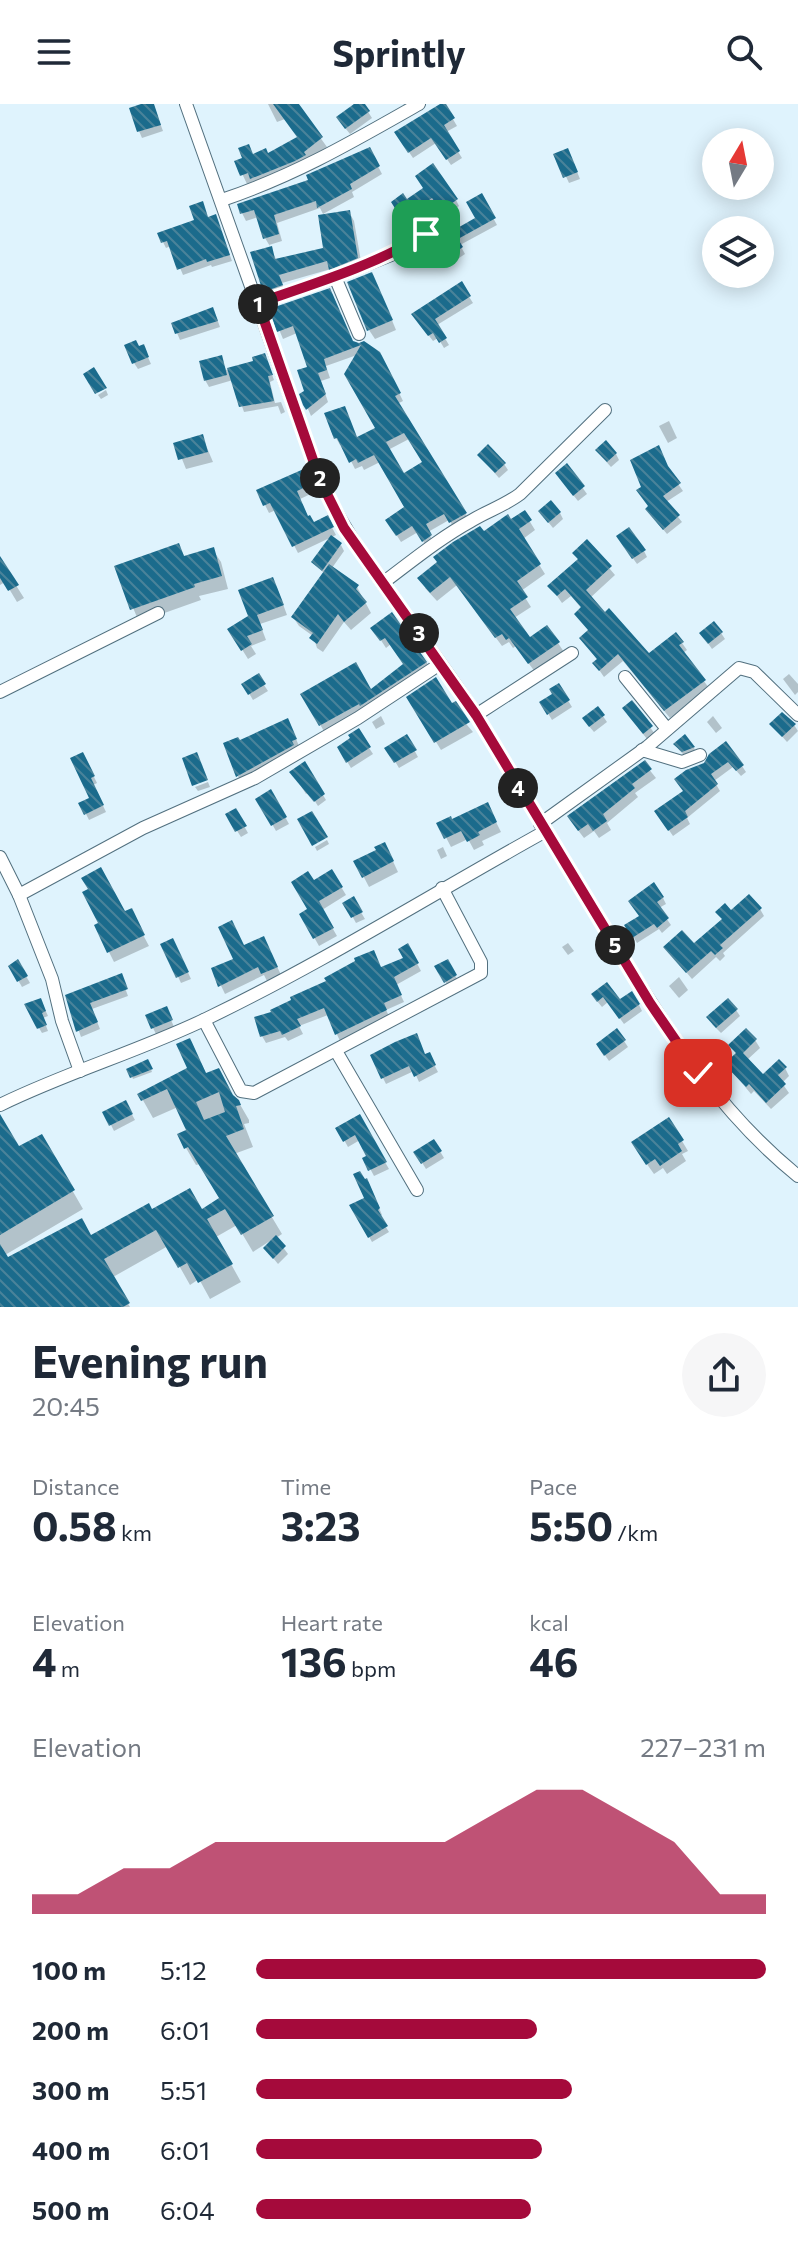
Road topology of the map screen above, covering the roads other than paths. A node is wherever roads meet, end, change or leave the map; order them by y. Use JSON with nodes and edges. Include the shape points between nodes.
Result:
{"nodes":[{"id":1,"x":186,"y":104,"type":"edge"},
{"id":2,"x":419,"y":104,"type":"edge"},
{"id":3,"x":222,"y":200,"type":"junction"},
{"id":4,"x":450,"y":221,"type":"dead end"},
{"id":5,"x":335,"y":277,"type":"junction"},
{"id":6,"x":258,"y":303,"type":"junction"},
{"id":7,"x":359,"y":334,"type":"dead end"},
{"id":8,"x":605,"y":410,"type":"dead end"},
{"id":9,"x":384,"y":582,"type":"junction"},
{"id":10,"x":158,"y":613,"type":"dead end"},
{"id":11,"x":572,"y":653,"type":"dead end"},
{"id":12,"x":440,"y":664,"type":"junction"},
{"id":13,"x":625,"y":677,"type":"dead end"},
{"id":14,"x":0,"y":692,"type":"edge"},
{"id":15,"x":476,"y":715,"type":"junction"},
{"id":16,"x":798,"y":715,"type":"edge"},
{"id":17,"x":667,"y":729,"type":"junction"},
{"id":18,"x":642,"y":750,"type":"junction"},
{"id":19,"x":700,"y":755,"type":"dead end"},
{"id":20,"x":542,"y":828,"type":"junction"},
{"id":21,"x":0,"y":857,"type":"edge"},
{"id":22,"x":442,"y":888,"type":"junction"},
{"id":23,"x":19,"y":895,"type":"junction"},
{"id":24,"x":204,"y":1020,"type":"junction"},
{"id":25,"x":336,"y":1051,"type":"junction"},
{"id":26,"x":80,"y":1071,"type":"junction"},
{"id":27,"x":0,"y":1105,"type":"edge"},
{"id":28,"x":798,"y":1176,"type":"edge"},
{"id":29,"x":417,"y":1190,"type":"dead end"}],
"edges":[{"from":1,"to":3,"type":"street"},
{"from":2,"to":3,"type":"street","via":[[317,162]]},
{"from":3,"to":6,"type":"street"},
{"from":4,"to":5,"type":"street","via":[[391,255]]},
{"from":5,"to":6,"type":"street"},
{"from":5,"to":7,"type":"street"},
{"from":6,"to":9,"type":"street","via":[[320,480],[344,528]]},
{"from":8,"to":9,"type":"street","via":[[513,500],[441,539]]},
{"from":9,"to":12,"type":"street"},
{"from":10,"to":14,"type":"street"},
{"from":11,"to":15,"type":"street"},
{"from":12,"to":15,"type":"street"},
{"from":12,"to":23,"type":"street","via":[[266,772],[143,828]]},
{"from":13,"to":17,"type":"street"},
{"from":15,"to":20,"type":"street"},
{"from":16,"to":17,"type":"street","via":[[754,672],[739,668]]},
{"from":17,"to":18,"type":"street"},
{"from":18,"to":19,"type":"street","via":[[682,762]]},
{"from":18,"to":20,"type":"street"},
{"from":20,"to":22,"type":"street"},
{"from":20,"to":28,"type":"street","via":[[698,1073],[754,1137]]},
{"from":21,"to":23,"type":"street"},
{"from":22,"to":24,"type":"street","via":[[275,986]]},
{"from":22,"to":25,"type":"street","via":[[482,971]]},
{"from":23,"to":26,"type":"street"},
{"from":24,"to":25,"type":"street","via":[[236,1083],[247,1093],[261,1091]]},
{"from":24,"to":26,"type":"street"},
{"from":25,"to":29,"type":"street"},
{"from":26,"to":27,"type":"street"}]}
